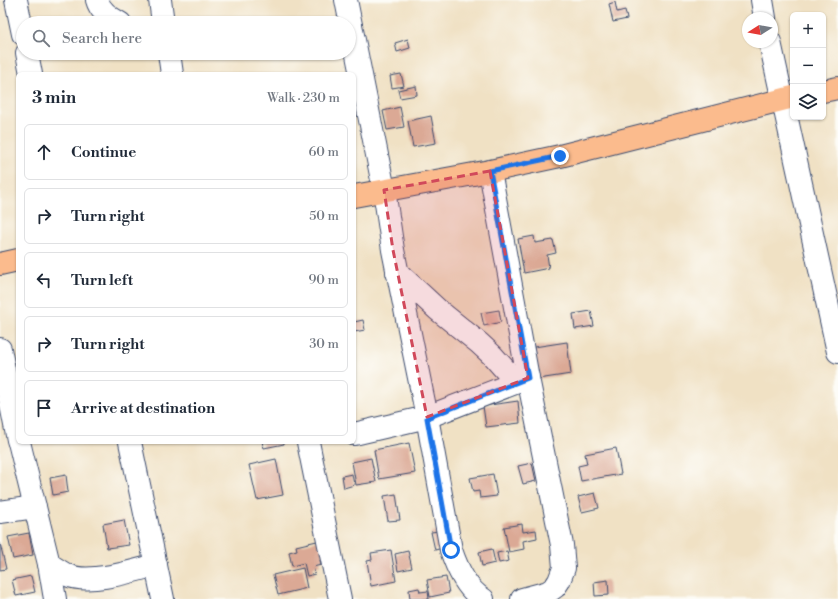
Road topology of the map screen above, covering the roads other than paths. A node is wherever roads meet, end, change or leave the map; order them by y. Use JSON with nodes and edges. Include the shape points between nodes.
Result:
{"nodes":[{"id":1,"x":16,"y":0,"type":"edge"},
{"id":2,"x":97,"y":0,"type":"edge"},
{"id":3,"x":160,"y":0,"type":"edge"},
{"id":4,"x":346,"y":0,"type":"edge"},
{"id":5,"x":762,"y":0,"type":"edge"},
{"id":6,"x":764,"y":12,"type":"edge"},
{"id":7,"x":19,"y":16,"type":"edge"},
{"id":8,"x":108,"y":16,"type":"edge"},
{"id":9,"x":162,"y":16,"type":"edge"},
{"id":10,"x":349,"y":16,"type":"edge"},
{"id":11,"x":772,"y":48,"type":"edge"},
{"id":12,"x":356,"y":50,"type":"edge"},
{"id":13,"x":28,"y":60,"type":"edge"},
{"id":14,"x":170,"y":60,"type":"edge"},
{"id":15,"x":31,"y":72,"type":"edge"},
{"id":16,"x":172,"y":72,"type":"edge"},
{"id":17,"x":838,"y":88,"type":"edge"},
{"id":18,"x":826,"y":90,"type":"edge"},
{"id":19,"x":788,"y":98,"type":"edge"},
{"id":20,"x":490,"y":171,"type":"junction"},
{"id":21,"x":384,"y":190,"type":"junction"},
{"id":22,"x":356,"y":196,"type":"edge"},
{"id":23,"x":16,"y":260,"type":"edge"},
{"id":24,"x":0,"y":264,"type":"edge"},
{"id":25,"x":397,"y":272,"type":"junction"},
{"id":26,"x":0,"y":348,"type":"edge"},
{"id":27,"x":838,"y":352,"type":"edge"},
{"id":28,"x":522,"y":380,"type":"junction"},
{"id":29,"x":427,"y":418,"type":"junction"},
{"id":30,"x":13,"y":434,"type":"edge"},
{"id":31,"x":356,"y":434,"type":"edge"},
{"id":32,"x":16,"y":444,"type":"edge"},
{"id":33,"x":16,"y":444,"type":"edge"},
{"id":34,"x":130,"y":444,"type":"edge"},
{"id":35,"x":312,"y":444,"type":"edge"},
{"id":36,"x":35,"y":507,"type":"junction"},
{"id":37,"x":0,"y":512,"type":"edge"},
{"id":38,"x":49,"y":564,"type":"junction"},
{"id":39,"x":156,"y":566,"type":"junction"},
{"id":40,"x":55,"y":599,"type":"edge"},
{"id":41,"x":163,"y":599,"type":"edge"},
{"id":42,"x":340,"y":599,"type":"edge"},
{"id":43,"x":483,"y":599,"type":"edge"},
{"id":44,"x":522,"y":599,"type":"edge"}],
"edges":[{"from":1,"to":7,"type":"street"},
{"from":2,"to":8,"type":"street","via":[[99,7]]},
{"from":3,"to":9,"type":"street"},
{"from":4,"to":10,"type":"street"},
{"from":5,"to":6,"type":"street"},
{"from":11,"to":19,"type":"street"},
{"from":12,"to":21,"type":"street"},
{"from":13,"to":15,"type":"street"},
{"from":14,"to":16,"type":"street"},
{"from":17,"to":18,"type":"main road"},
{"from":19,"to":20,"type":"main road","via":[[560,156]]},
{"from":19,"to":27,"type":"street"},
{"from":20,"to":21,"type":"main road"},
{"from":20,"to":28,"type":"street"},
{"from":21,"to":22,"type":"main road"},
{"from":21,"to":25,"type":"street"},
{"from":23,"to":24,"type":"main road"},
{"from":25,"to":28,"type":"street"},
{"from":25,"to":29,"type":"street"},
{"from":26,"to":30,"type":"street"},
{"from":28,"to":29,"type":"street"},
{"from":28,"to":44,"type":"street","via":[[562,546],[564,568],[555,587],[548,592]]},
{"from":29,"to":31,"type":"street"},
{"from":29,"to":43,"type":"street","via":[[451,550],[456,566],[468,585]]},
{"from":30,"to":32,"type":"street"},
{"from":33,"to":36,"type":"street"},
{"from":34,"to":39,"type":"street"},
{"from":35,"to":42,"type":"street"},
{"from":36,"to":37,"type":"street"},
{"from":36,"to":38,"type":"street"},
{"from":38,"to":39,"type":"street","via":[[68,576],[79,578],[100,578]]},
{"from":38,"to":40,"type":"street"},
{"from":39,"to":41,"type":"street"}]}
